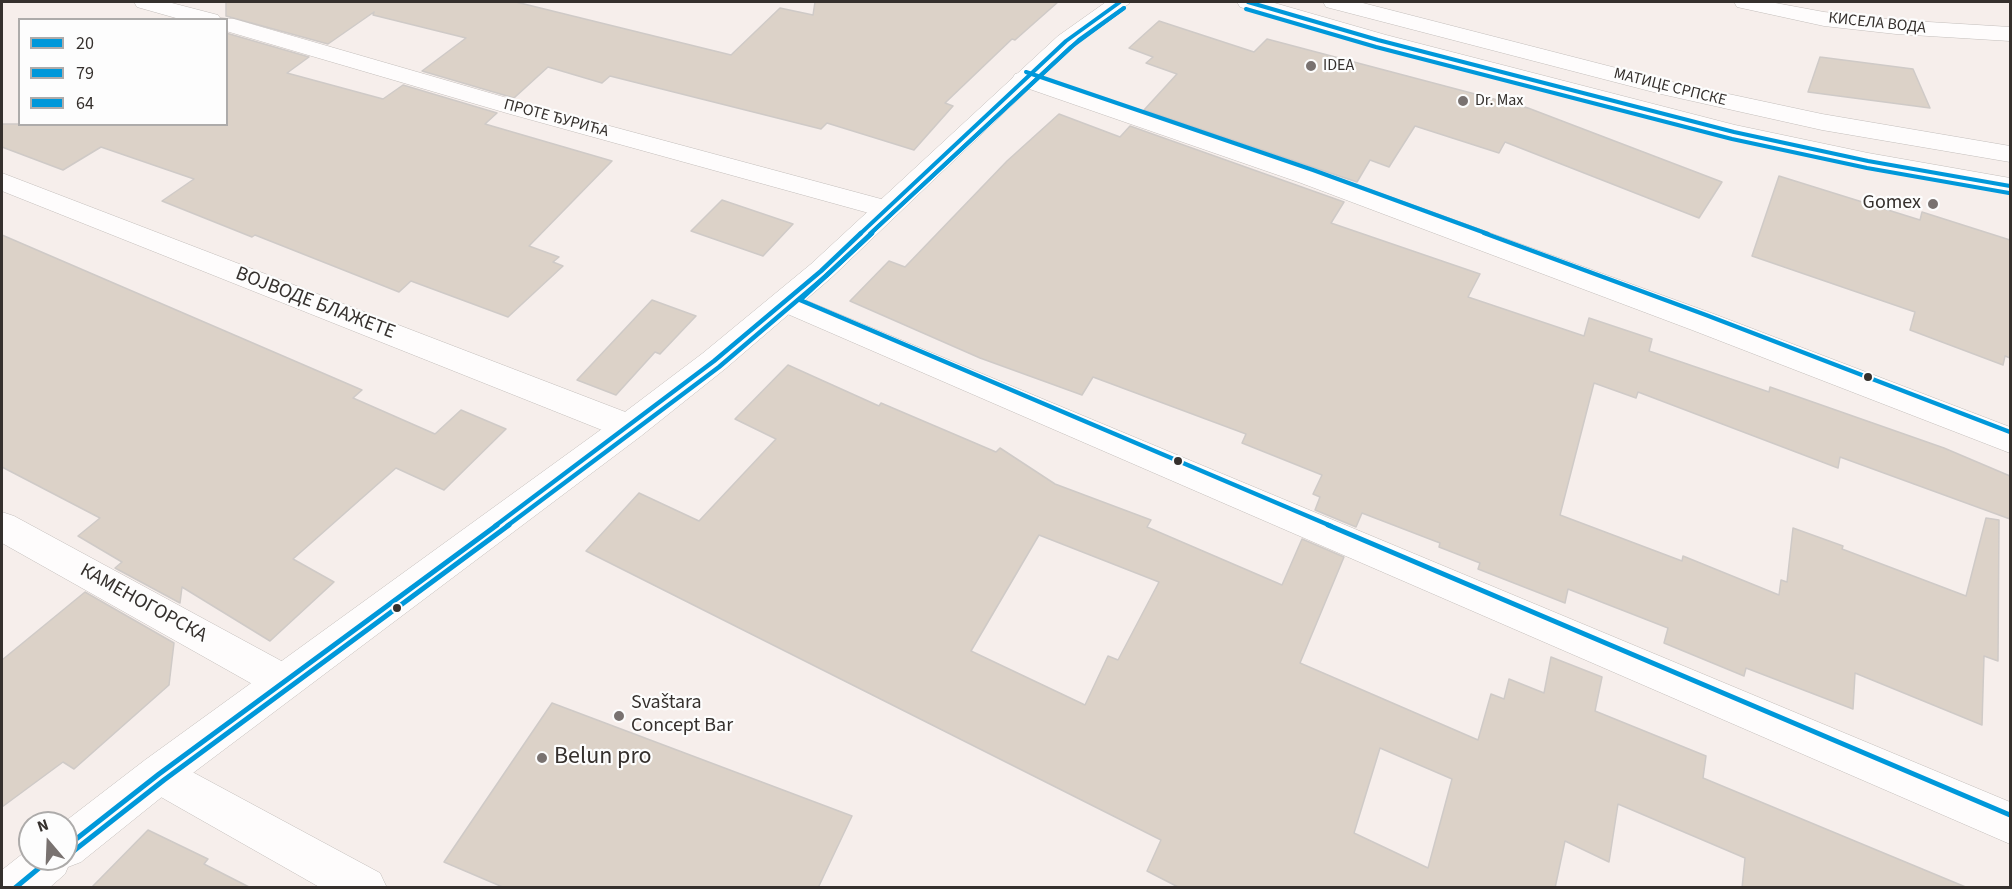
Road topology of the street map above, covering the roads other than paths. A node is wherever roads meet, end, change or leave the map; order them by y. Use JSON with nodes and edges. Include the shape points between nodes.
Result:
{"nodes":[{"id":1,"x":145,"y":2,"type":"edge"},
{"id":2,"x":1120,"y":2,"type":"edge"},
{"id":3,"x":1248,"y":2,"type":"edge"},
{"id":4,"x":1334,"y":2,"type":"edge"},
{"id":5,"x":1745,"y":2,"type":"edge"},
{"id":6,"x":203,"y":18,"type":"edge"},
{"id":7,"x":228,"y":25,"type":"edge"},
{"id":8,"x":2010,"y":34,"type":"edge"},
{"id":9,"x":1024,"y":79,"type":"junction"},
{"id":10,"x":2010,"y":154,"type":"edge"},
{"id":11,"x":2,"y":182,"type":"edge"},
{"id":12,"x":2010,"y":186,"type":"edge"},
{"id":13,"x":886,"y":209,"type":"junction"},
{"id":14,"x":786,"y":303,"type":"junction"},
{"id":15,"x":629,"y":427,"type":"junction"},
{"id":16,"x":2010,"y":440,"type":"edge"},
{"id":17,"x":2,"y":526,"type":"edge"},
{"id":18,"x":284,"y":682,"type":"junction"},
{"id":19,"x":159,"y":774,"type":"junction"},
{"id":20,"x":2010,"y":823,"type":"edge"},
{"id":21,"x":78,"y":838,"type":"edge"},
{"id":22,"x":35,"y":871,"type":"edge"},
{"id":23,"x":14,"y":888,"type":"edge"},
{"id":24,"x":365,"y":888,"type":"edge"}],
"edges":[{"from":1,"to":6,"type":"street"},
{"from":2,"to":9,"type":"street","via":[[1074,34]]},
{"from":3,"to":12,"type":"street","name":"МАТИЦЕ СРПСКЕ","via":[[1734,132]]},
{"from":4,"to":10,"type":"street","name":"МАТИЦЕ СРПСКЕ","via":[[1661,87],[1822,122]]},
{"from":5,"to":8,"type":"street","name":"КИСЕЛА ВОДА","via":[[1824,19]]},
{"from":7,"to":13,"type":"street","name":"ПРОТЕ ЂУРИЋА"},
{"from":9,"to":13,"type":"street"},
{"from":9,"to":16,"type":"street","via":[[1310,177]]},
{"from":11,"to":15,"type":"street","name":"ВОЈВОДЕ БЛАЖЕТЕ"},
{"from":13,"to":14,"type":"street"},
{"from":14,"to":15,"type":"street"},
{"from":14,"to":20,"type":"street"},
{"from":15,"to":18,"type":"street"},
{"from":17,"to":18,"type":"street","name":"КАМЕНОГОРСКА"},
{"from":18,"to":19,"type":"street"},
{"from":19,"to":21,"type":"street"},
{"from":19,"to":24,"type":"street"},
{"from":22,"to":23,"type":"street"}]}
